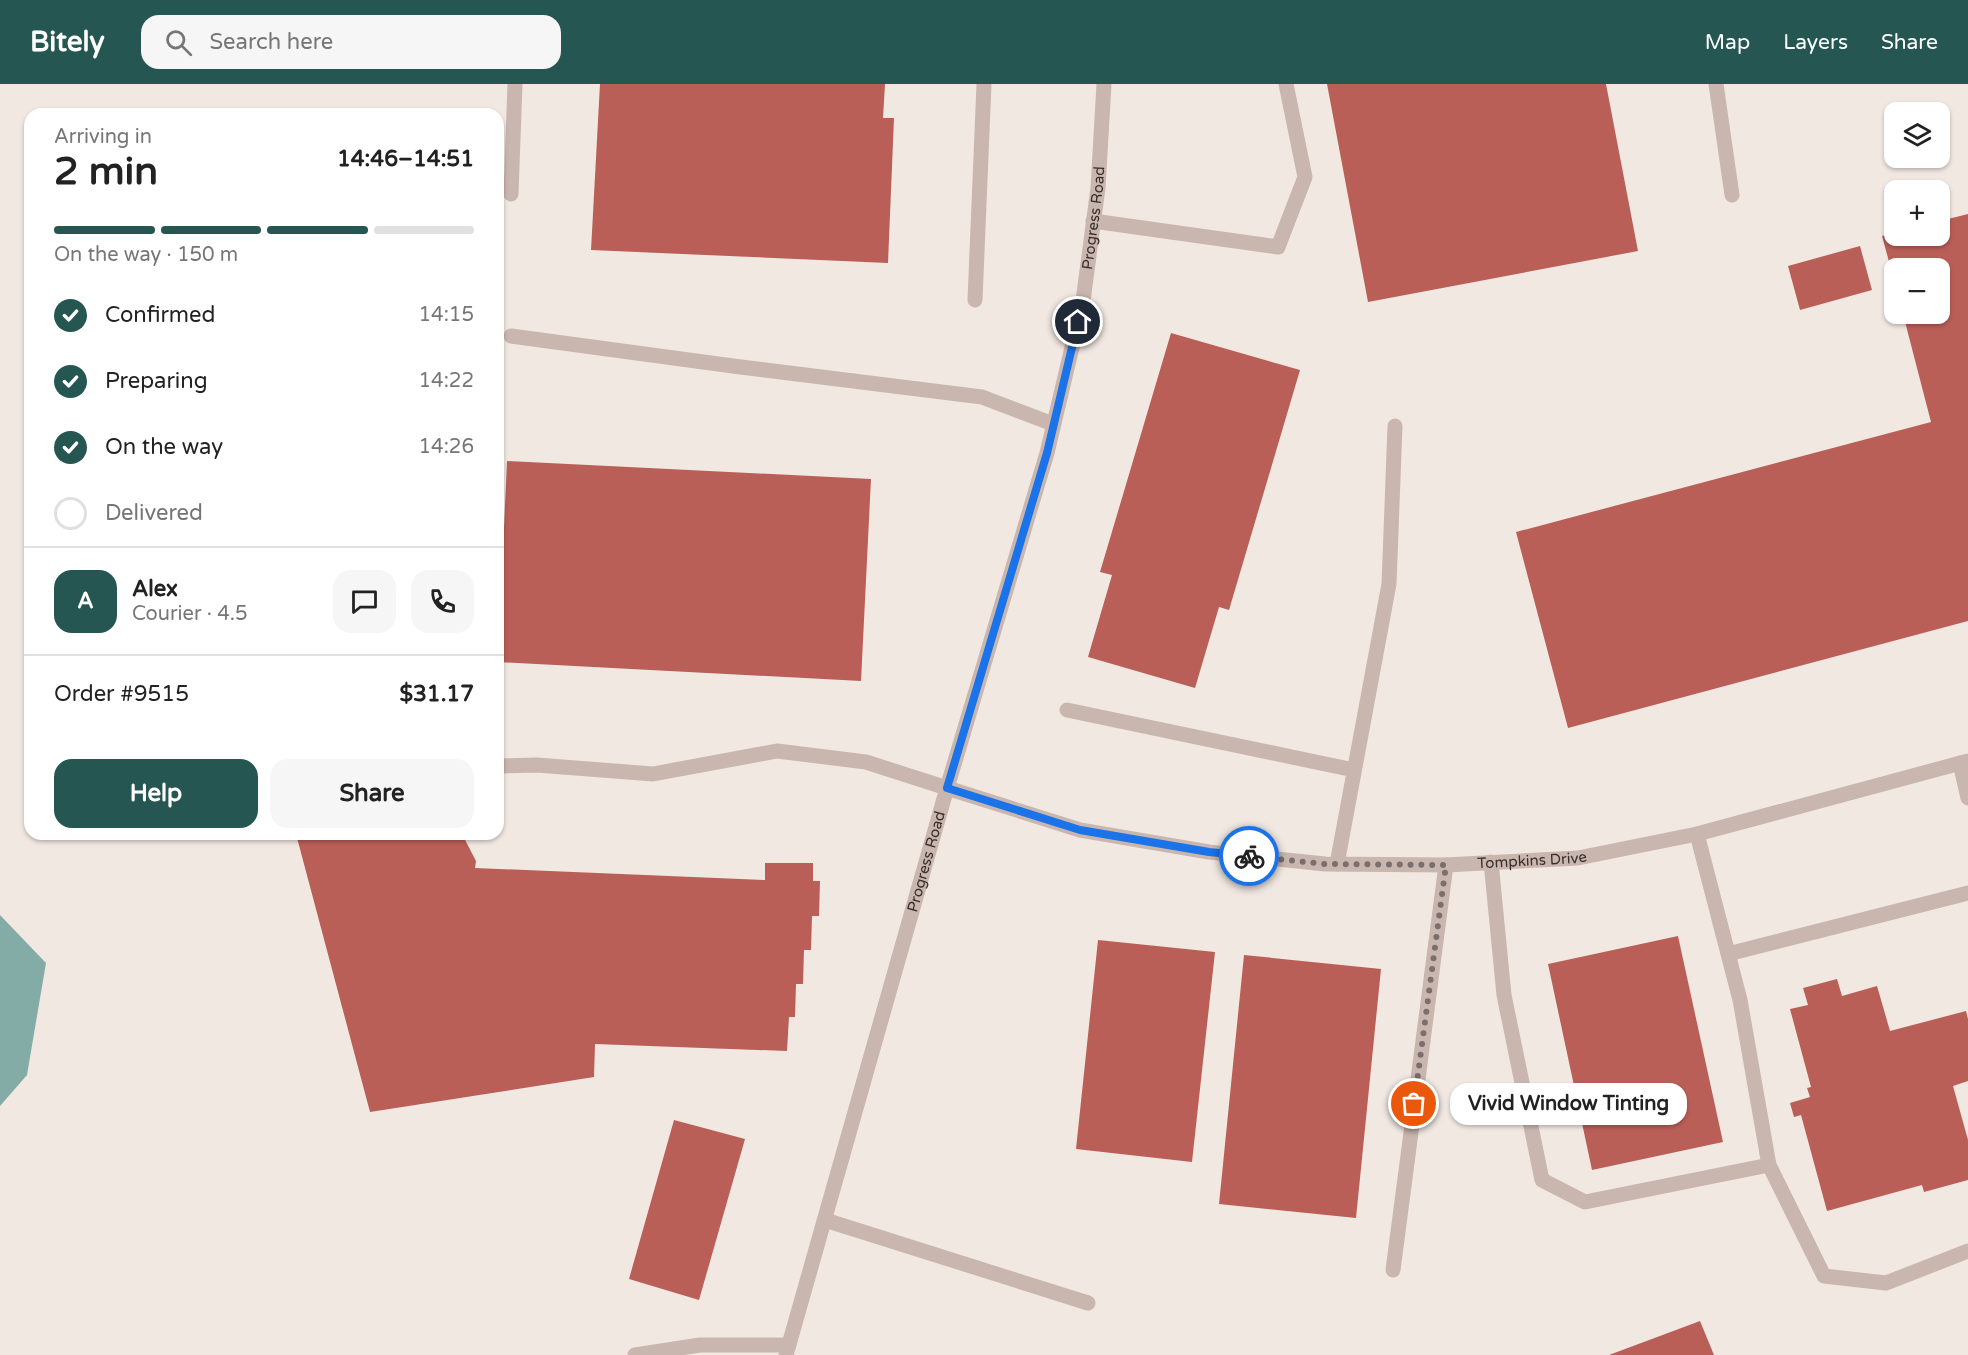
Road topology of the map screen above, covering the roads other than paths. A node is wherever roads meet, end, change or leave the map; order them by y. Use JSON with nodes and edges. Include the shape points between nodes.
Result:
{"nodes":[{"id":1,"x":515,"y":84,"type":"edge"},
{"id":2,"x":984,"y":84,"type":"edge"},
{"id":3,"x":1104,"y":84,"type":"edge"},
{"id":4,"x":1286,"y":84,"type":"edge"},
{"id":5,"x":1716,"y":84,"type":"edge"},
{"id":6,"x":511,"y":194,"type":"dead end"},
{"id":7,"x":1732,"y":195,"type":"dead end"},
{"id":8,"x":1093,"y":221,"type":"junction"},
{"id":9,"x":975,"y":300,"type":"dead end"},
{"id":10,"x":511,"y":336,"type":"dead end"},
{"id":11,"x":1053,"y":424,"type":"junction"},
{"id":12,"x":1395,"y":426,"type":"dead end"},
{"id":13,"x":1067,"y":710,"type":"dead end"},
{"id":14,"x":1964,"y":762,"type":"edge"},
{"id":15,"x":504,"y":766,"type":"edge"},
{"id":16,"x":1354,"y":770,"type":"junction"},
{"id":17,"x":947,"y":788,"type":"junction"},
{"id":18,"x":1968,"y":798,"type":"edge"},
{"id":19,"x":1697,"y":834,"type":"junction"},
{"id":20,"x":1491,"y":862,"type":"junction"},
{"id":21,"x":1337,"y":864,"type":"junction"},
{"id":22,"x":1446,"y":865,"type":"junction"},
{"id":23,"x":1968,"y":893,"type":"edge"},
{"id":24,"x":1728,"y":954,"type":"junction"},
{"id":25,"x":1769,"y":1165,"type":"junction"},
{"id":26,"x":825,"y":1220,"type":"junction"},
{"id":27,"x":1968,"y":1251,"type":"edge"},
{"id":28,"x":1393,"y":1270,"type":"dead end"},
{"id":29,"x":1088,"y":1303,"type":"dead end"},
{"id":30,"x":788,"y":1350,"type":"edge"},
{"id":31,"x":635,"y":1355,"type":"edge"}],
"edges":[{"from":1,"to":6,"type":"street"},
{"from":2,"to":9,"type":"street"},
{"from":3,"to":8,"type":"street","name":"Progress Road"},
{"from":4,"to":8,"type":"street","via":[[1305,177],[1278,248]]},
{"from":5,"to":7,"type":"street"},
{"from":8,"to":11,"type":"street","name":"Progress Road","via":[[1083,301]]},
{"from":10,"to":11,"type":"street","via":[[982,397]]},
{"from":11,"to":17,"type":"street","name":"Progress Road"},
{"from":12,"to":16,"type":"street","via":[[1389,584]]},
{"from":13,"to":16,"type":"street"},
{"from":14,"to":18,"type":"street"},
{"from":14,"to":19,"type":"street","name":"Tompkins Drive"},
{"from":15,"to":17,"type":"street","name":"Tompkins Drive","via":[[652,774],[777,751],[866,762]]},
{"from":16,"to":21,"type":"street"},
{"from":17,"to":21,"type":"street","name":"Tompkins Drive","via":[[1080,830],[1209,852]]},
{"from":17,"to":26,"type":"street","name":"Progress Road"},
{"from":19,"to":20,"type":"street","name":"Tompkins Drive","via":[[1578,858]]},
{"from":19,"to":24,"type":"street"},
{"from":20,"to":22,"type":"street","name":"Tompkins Drive"},
{"from":20,"to":25,"type":"street","via":[[1504,995],[1542,1180],[1585,1202]]},
{"from":21,"to":22,"type":"street","name":"Tompkins Drive"},
{"from":22,"to":28,"type":"street"},
{"from":23,"to":24,"type":"street"},
{"from":24,"to":25,"type":"street","via":[[1740,1000]]},
{"from":25,"to":27,"type":"street","via":[[1824,1276],[1886,1282]]},
{"from":26,"to":29,"type":"street"},
{"from":26,"to":30,"type":"street","name":"Progress Road"},
{"from":30,"to":31,"type":"street","via":[[700,1345]]}]}
